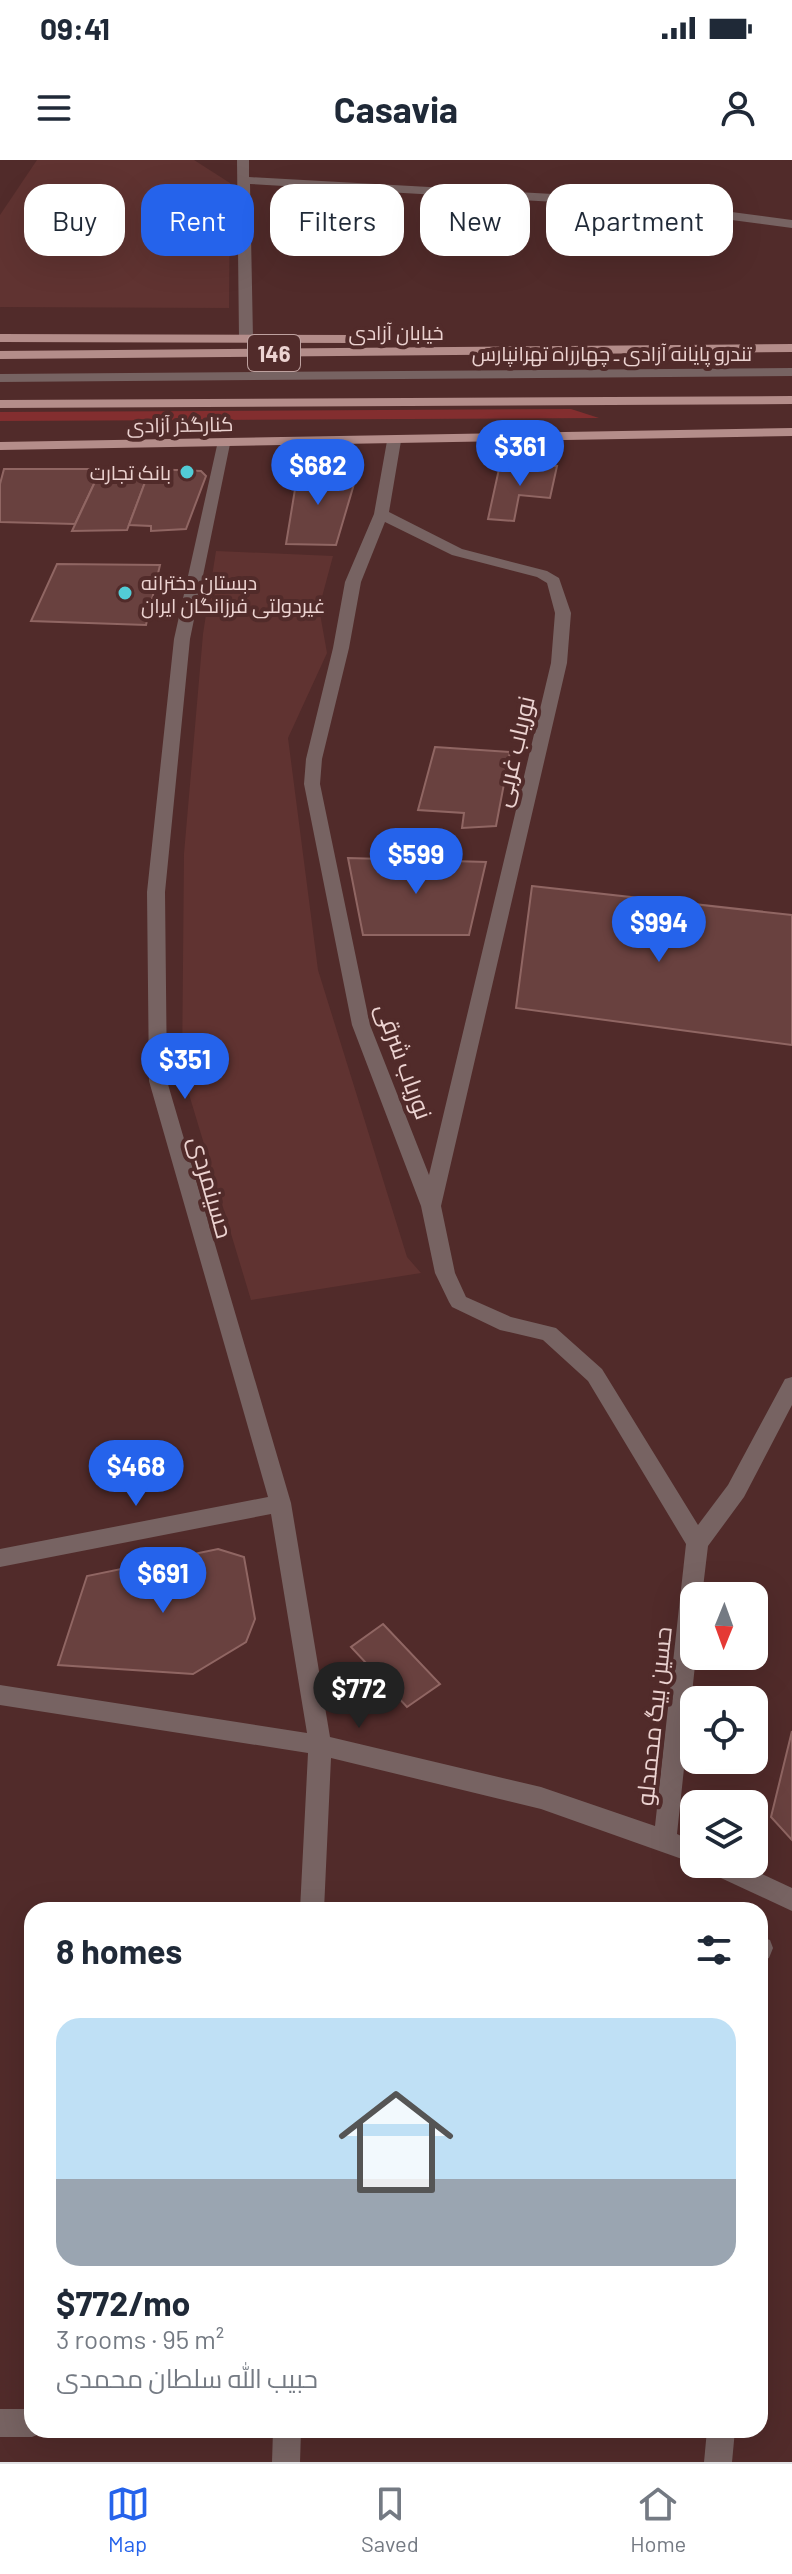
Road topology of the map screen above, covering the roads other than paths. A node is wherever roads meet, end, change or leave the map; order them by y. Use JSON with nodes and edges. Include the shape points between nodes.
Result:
{"nodes":[{"id":1,"x":243,"y":160,"type":"edge"},
{"id":2,"x":243,"y":180,"type":"junction"},
{"id":3,"x":792,"y":224,"type":"edge"},
{"id":4,"x":0,"y":338,"type":"edge"},
{"id":5,"x":246,"y":338,"type":"junction"},
{"id":6,"x":791,"y":347,"type":"edge"},
{"id":7,"x":645,"y":349,"type":"junction"},
{"id":8,"x":0,"y":355,"type":"edge"},
{"id":9,"x":792,"y":372,"type":"edge"},
{"id":10,"x":0,"y":378,"type":"edge"},
{"id":11,"x":792,"y":382,"type":"edge"},
{"id":12,"x":0,"y":387,"type":"edge"},
{"id":13,"x":792,"y":400,"type":"edge"},
{"id":14,"x":0,"y":404,"type":"edge"},
{"id":15,"x":792,"y":432,"type":"edge"},
{"id":16,"x":394,"y":441,"type":"junction"},
{"id":17,"x":223,"y":444,"type":"junction"},
{"id":18,"x":0,"y":446,"type":"edge"},
{"id":19,"x":381,"y":514,"type":"junction"},
{"id":20,"x":431,"y":1206,"type":"junction"},
{"id":21,"x":792,"y":1385,"type":"edge"},
{"id":22,"x":280,"y":1503,"type":"junction"},
{"id":23,"x":697,"y":1543,"type":"junction"},
{"id":24,"x":0,"y":1558,"type":"edge"},
{"id":25,"x":0,"y":1695,"type":"edge"},
{"id":26,"x":320,"y":1745,"type":"junction"},
{"id":27,"x":665,"y":1840,"type":"junction"},
{"id":28,"x":680,"y":1847,"type":"edge"},
{"id":29,"x":746,"y":1878,"type":"edge"},
{"id":30,"x":792,"y":1900,"type":"edge"},
{"id":31,"x":312,"y":1902,"type":"edge"},
{"id":32,"x":0,"y":2423,"type":"edge"},
{"id":33,"x":24,"y":2423,"type":"edge"},
{"id":34,"x":287,"y":2438,"type":"edge"},
{"id":35,"x":720,"y":2438,"type":"edge"},
{"id":36,"x":286,"y":2462,"type":"edge"},
{"id":37,"x":718,"y":2462,"type":"edge"}],
"edges":[{"from":1,"to":2,"type":"street"},
{"from":2,"to":3,"type":"street","via":[[625,202]]},
{"from":2,"to":5,"type":"street"},
{"from":4,"to":5,"type":"main road"},
{"from":5,"to":7,"type":"main road","via":[[487,340]]},
{"from":6,"to":7,"type":"main road","name":"خیابان آزادی","number":"146"},
{"from":7,"to":8,"type":"main road","name":"خیابان آزادی","number":"146"},
{"from":9,"to":10,"type":"street","name":"تندرو پایانه آزادی ـ چهارراه تهرانپارس"},
{"from":11,"to":12,"type":"street"},
{"from":13,"to":14,"type":"main road","number":"146"},
{"from":15,"to":16,"type":"main road","name":"کنارگذر آزادی"},
{"from":16,"to":17,"type":"main road","name":"کنارگذر آزادی"},
{"from":16,"to":19,"type":"street","name":"نوریاب شرقی"},
{"from":17,"to":18,"type":"main road","name":"کنارگذر آزادی"},
{"from":17,"to":22,"type":"street","name":"حسینمردی","via":[[182,639],[158,876],[158,1081]]},
{"from":19,"to":20,"type":"street","name":"نوریاب شرقی","via":[[353,582],[312,784],[361,1025]]},
{"from":19,"to":20,"type":"street","name":"نوریاب غربی","via":[[457,552],[542,574],[554,581],[563,613],[559,663]]},
{"from":20,"to":23,"type":"street","name":"نوریاب شرقی","via":[[445,1273],[459,1302],[507,1324],[549,1334],[595,1375]]},
{"from":21,"to":23,"type":"street","via":[[736,1491]]},
{"from":22,"to":24,"type":"street"},
{"from":22,"to":26,"type":"street","name":"حسینمردی"},
{"from":23,"to":27,"type":"street","name":"حسین بیگ محمدلو"},
{"from":25,"to":26,"type":"street"},
{"from":26,"to":27,"type":"street","via":[[541,1798]]},
{"from":26,"to":31,"type":"street","name":"حسینمردی"},
{"from":27,"to":28,"type":"street"},
{"from":29,"to":30,"type":"street"},
{"from":32,"to":33,"type":"street"},
{"from":34,"to":36,"type":"street"},
{"from":35,"to":37,"type":"street"}]}
